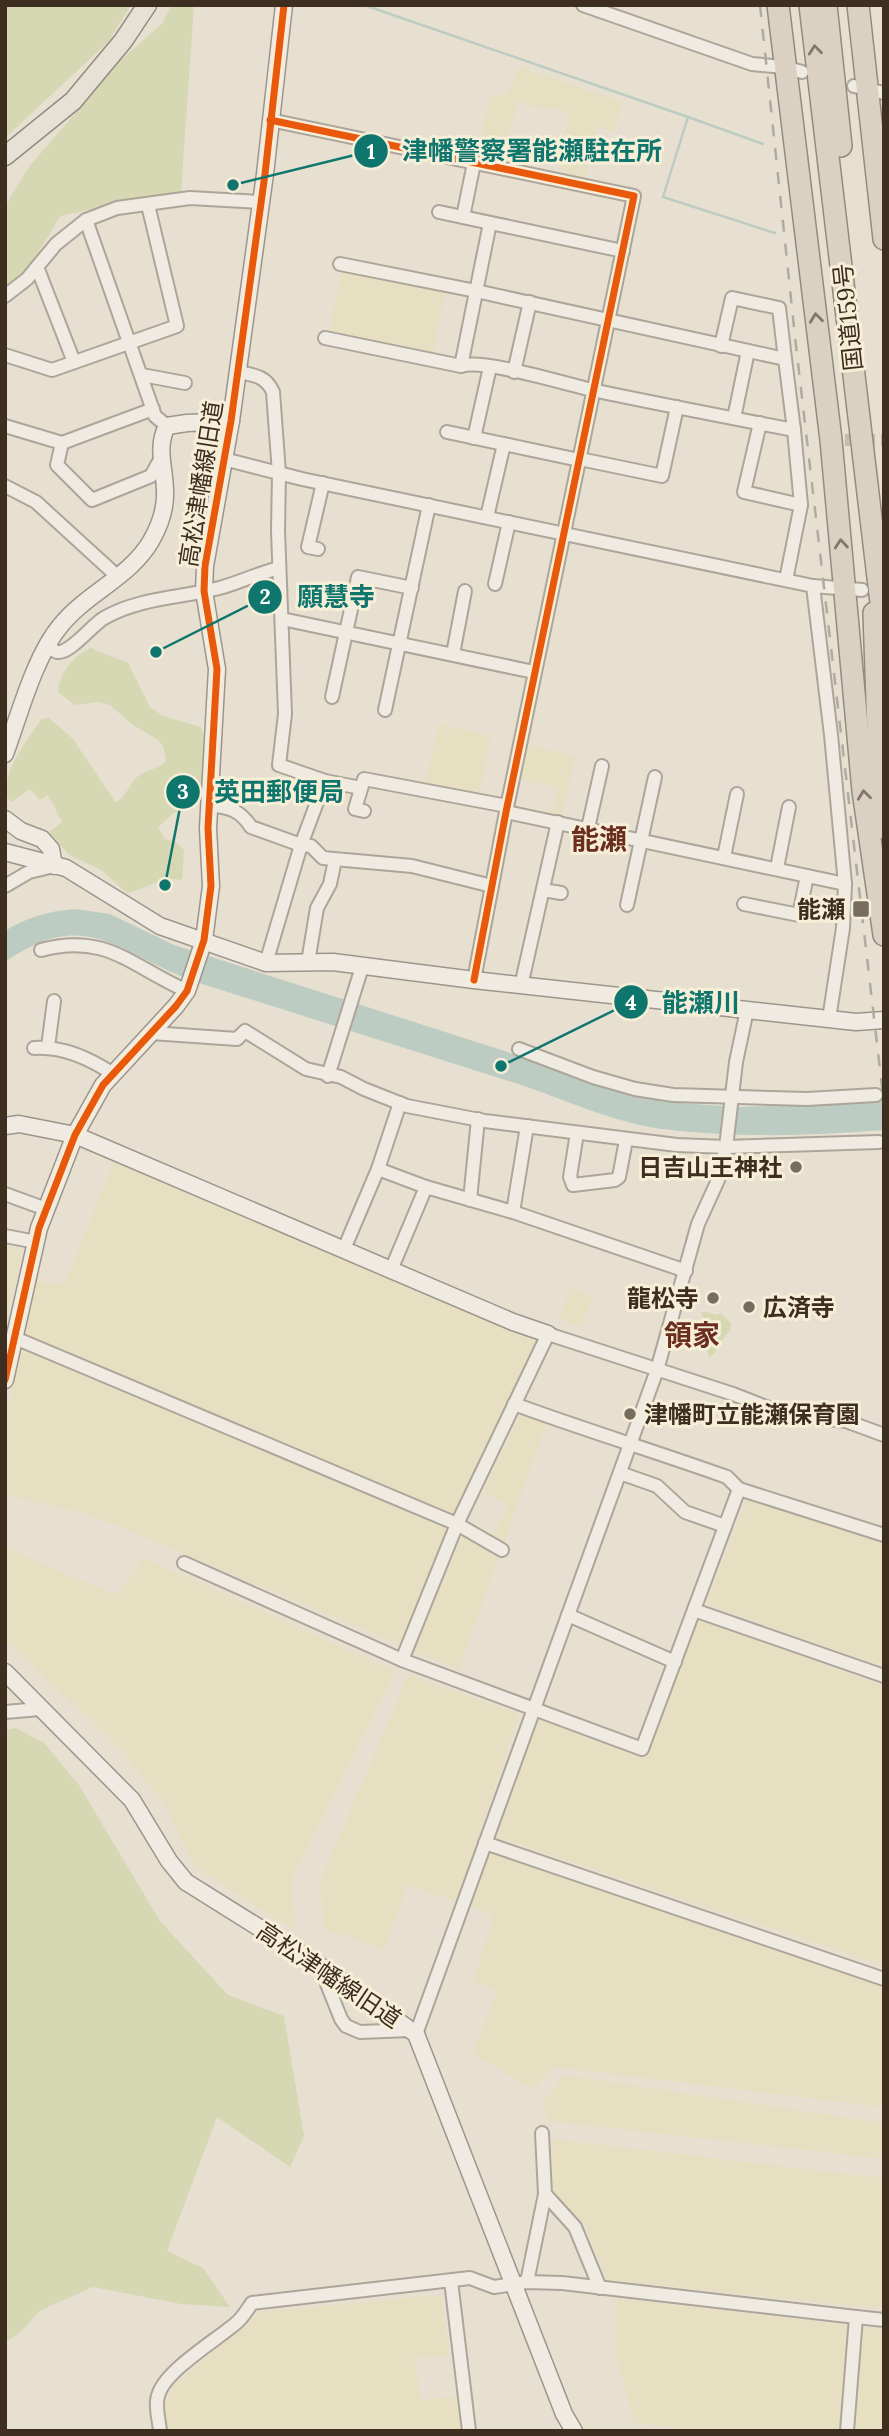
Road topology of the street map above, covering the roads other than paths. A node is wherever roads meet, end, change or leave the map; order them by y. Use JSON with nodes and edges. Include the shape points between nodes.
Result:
{"nodes":[{"id":1,"x":147,"y":5,"type":"edge"},
{"id":2,"x":284,"y":5,"type":"edge"},
{"id":3,"x":583,"y":5,"type":"edge"},
{"id":4,"x":778,"y":5,"type":"edge"},
{"id":5,"x":810,"y":5,"type":"edge"},
{"id":6,"x":826,"y":5,"type":"edge"},
{"id":7,"x":858,"y":5,"type":"edge"},
{"id":8,"x":793,"y":69,"type":"junction"},
{"id":9,"x":868,"y":89,"type":"edge"},
{"id":10,"x":270,"y":120,"type":"junction"},
{"id":11,"x":5,"y":156,"type":"edge"},
{"id":12,"x":474,"y":163,"type":"junction"},
{"id":13,"x":261,"y":202,"type":"junction"},
{"id":14,"x":148,"y":205,"type":"junction"},
{"id":15,"x":439,"y":212,"type":"dead end"},
{"id":16,"x":463,"y":217,"type":"junction"},
{"id":17,"x":86,"y":220,"type":"junction"},
{"id":18,"x":490,"y":223,"type":"junction"},
{"id":19,"x":884,"y":239,"type":"edge"},
{"id":20,"x":623,"y":251,"type":"junction"},
{"id":21,"x":340,"y":264,"type":"dead end"},
{"id":22,"x":37,"y":267,"type":"junction"},
{"id":23,"x":476,"y":291,"type":"junction"},
{"id":24,"x":5,"y":296,"type":"edge"},
{"id":25,"x":530,"y":302,"type":"junction"},
{"id":26,"x":608,"y":322,"type":"junction"},
{"id":27,"x":325,"y":338,"type":"dead end"},
{"id":28,"x":129,"y":341,"type":"junction"},
{"id":29,"x":721,"y":346,"type":"junction"},
{"id":30,"x":748,"y":351,"type":"junction"},
{"id":31,"x":5,"y":355,"type":"edge"},
{"id":32,"x":785,"y":359,"type":"junction"},
{"id":33,"x":74,"y":362,"type":"junction"},
{"id":34,"x":461,"y":366,"type":"junction"},
{"id":35,"x":490,"y":366,"type":"junction"},
{"id":36,"x":238,"y":372,"type":"junction"},
{"id":37,"x":514,"y":372,"type":"junction"},
{"id":38,"x":142,"y":376,"type":"junction"},
{"id":39,"x":185,"y":383,"type":"dead end"},
{"id":40,"x":593,"y":390,"type":"junction"},
{"id":41,"x":677,"y":407,"type":"junction"},
{"id":42,"x":153,"y":409,"type":"junction"},
{"id":43,"x":734,"y":418,"type":"junction"},
{"id":44,"x":232,"y":421,"type":"junction"},
{"id":45,"x":760,"y":423,"type":"junction"},
{"id":46,"x":5,"y":426,"type":"edge"},
{"id":47,"x":167,"y":426,"type":"junction"},
{"id":48,"x":793,"y":430,"type":"junction"},
{"id":49,"x":447,"y":432,"type":"dead end"},
{"id":50,"x":474,"y":438,"type":"junction"},
{"id":51,"x":62,"y":443,"type":"junction"},
{"id":52,"x":504,"y":444,"type":"junction"},
{"id":53,"x":161,"y":458,"type":"junction"},
{"id":54,"x":224,"y":459,"type":"junction"},
{"id":55,"x":580,"y":460,"type":"junction"},
{"id":56,"x":279,"y":473,"type":"junction"},
{"id":57,"x":323,"y":483,"type":"junction"},
{"id":58,"x":5,"y":486,"type":"edge"},
{"id":59,"x":429,"y":505,"type":"junction"},
{"id":60,"x":801,"y":505,"type":"junction"},
{"id":61,"x":876,"y":505,"type":"edge"},
{"id":62,"x":487,"y":517,"type":"junction"},
{"id":63,"x":509,"y":522,"type":"junction"},
{"id":64,"x":564,"y":534,"type":"junction"},
{"id":65,"x":318,"y":549,"type":"dead end"},
{"id":66,"x":279,"y":569,"type":"junction"},
{"id":67,"x":117,"y":576,"type":"junction"},
{"id":68,"x":786,"y":580,"type":"junction"},
{"id":69,"x":495,"y":584,"type":"dead end"},
{"id":70,"x":813,"y":586,"type":"junction"},
{"id":71,"x":412,"y":588,"type":"junction"},
{"id":72,"x":854,"y":589,"type":"junction"},
{"id":73,"x":204,"y":591,"type":"junction"},
{"id":74,"x":465,"y":591,"type":"dead end"},
{"id":75,"x":282,"y":619,"type":"junction"},
{"id":76,"x":884,"y":628,"type":"edge"},
{"id":77,"x":346,"y":632,"type":"junction"},
{"id":78,"x":400,"y":644,"type":"junction"},
{"id":79,"x":48,"y":647,"type":"junction"},
{"id":80,"x":453,"y":654,"type":"junction"},
{"id":81,"x":534,"y":673,"type":"junction"},
{"id":82,"x":332,"y":697,"type":"dead end"},
{"id":83,"x":385,"y":710,"type":"dead end"},
{"id":84,"x":5,"y":754,"type":"edge"},
{"id":85,"x":602,"y":766,"type":"dead end"},
{"id":86,"x":655,"y":777,"type":"dead end"},
{"id":87,"x":325,"y":781,"type":"junction"},
{"id":88,"x":361,"y":788,"type":"junction"},
{"id":89,"x":737,"y":794,"type":"dead end"},
{"id":90,"x":209,"y":805,"type":"junction"},
{"id":91,"x":789,"y":807,"type":"dead end"},
{"id":92,"x":506,"y":809,"type":"junction"},
{"id":93,"x":364,"y":811,"type":"dead end"},
{"id":94,"x":5,"y":819,"type":"edge"},
{"id":95,"x":558,"y":822,"type":"junction"},
{"id":96,"x":589,"y":828,"type":"junction"},
{"id":97,"x":884,"y":828,"type":"edge"},
{"id":98,"x":641,"y":839,"type":"junction"},
{"id":99,"x":301,"y":845,"type":"junction"},
{"id":100,"x":5,"y":852,"type":"edge"},
{"id":101,"x":724,"y":857,"type":"junction"},
{"id":102,"x":335,"y":860,"type":"junction"},
{"id":103,"x":54,"y":866,"type":"junction"},
{"id":104,"x":777,"y":868,"type":"junction"},
{"id":105,"x":807,"y":876,"type":"junction"},
{"id":106,"x":845,"y":884,"type":"junction"},
{"id":107,"x":5,"y":886,"type":"edge"},
{"id":108,"x":492,"y":886,"type":"junction"},
{"id":109,"x":543,"y":890,"type":"junction"},
{"id":110,"x":561,"y":893,"type":"dead end"},
{"id":111,"x":744,"y":904,"type":"dead end"},
{"id":112,"x":627,"y":905,"type":"dead end"},
{"id":113,"x":884,"y":935,"type":"edge"},
{"id":114,"x":203,"y":945,"type":"junction"},
{"id":115,"x":40,"y":950,"type":"dead end"},
{"id":116,"x":309,"y":962,"type":"junction"},
{"id":117,"x":266,"y":963,"type":"junction"},
{"id":118,"x":362,"y":967,"type":"junction"},
{"id":119,"x":474,"y":981,"type":"junction"},
{"id":120,"x":521,"y":986,"type":"junction"},
{"id":121,"x":188,"y":988,"type":"junction"},
{"id":122,"x":54,"y":1001,"type":"dead end"},
{"id":123,"x":747,"y":1010,"type":"junction"},
{"id":124,"x":829,"y":1019,"type":"junction"},
{"id":125,"x":884,"y":1020,"type":"edge"},
{"id":126,"x":151,"y":1033,"type":"junction"},
{"id":127,"x":519,"y":1049,"type":"dead end"},
{"id":128,"x":113,"y":1074,"type":"junction"},
{"id":129,"x":328,"y":1076,"type":"junction"},
{"id":130,"x":876,"y":1095,"type":"dead end"},
{"id":131,"x":732,"y":1097,"type":"junction"},
{"id":132,"x":400,"y":1103,"type":"junction"},
{"id":133,"x":478,"y":1119,"type":"junction"},
{"id":134,"x":5,"y":1126,"type":"edge"},
{"id":135,"x":527,"y":1126,"type":"junction"},
{"id":136,"x":577,"y":1133,"type":"junction"},
{"id":137,"x":75,"y":1135,"type":"junction"},
{"id":138,"x":626,"y":1140,"type":"junction"},
{"id":139,"x":879,"y":1142,"type":"dead end"},
{"id":140,"x":726,"y":1143,"type":"junction"},
{"id":141,"x":379,"y":1169,"type":"junction"},
{"id":142,"x":426,"y":1187,"type":"junction"},
{"id":143,"x":5,"y":1194,"type":"edge"},
{"id":144,"x":470,"y":1200,"type":"junction"},
{"id":145,"x":46,"y":1209,"type":"junction"},
{"id":146,"x":513,"y":1212,"type":"junction"},
{"id":147,"x":5,"y":1236,"type":"edge"},
{"id":148,"x":36,"y":1242,"type":"junction"},
{"id":149,"x":344,"y":1249,"type":"junction"},
{"id":150,"x":391,"y":1270,"type":"junction"},
{"id":151,"x":686,"y":1271,"type":"junction"},
{"id":152,"x":548,"y":1334,"type":"junction"},
{"id":153,"x":15,"y":1338,"type":"junction"},
{"id":154,"x":657,"y":1370,"type":"junction"},
{"id":155,"x":5,"y":1380,"type":"edge"},
{"id":156,"x":514,"y":1404,"type":"junction"},
{"id":157,"x":884,"y":1435,"type":"edge"},
{"id":158,"x":631,"y":1444,"type":"junction"},
{"id":159,"x":620,"y":1473,"type":"junction"},
{"id":160,"x":739,"y":1489,"type":"junction"},
{"id":161,"x":457,"y":1524,"type":"junction"},
{"id":162,"x":725,"y":1527,"type":"junction"},
{"id":163,"x":884,"y":1535,"type":"edge"},
{"id":164,"x":502,"y":1550,"type":"dead end"},
{"id":165,"x":184,"y":1563,"type":"dead end"},
{"id":166,"x":694,"y":1610,"type":"junction"},
{"id":167,"x":568,"y":1615,"type":"junction"},
{"id":168,"x":402,"y":1660,"type":"junction"},
{"id":169,"x":675,"y":1662,"type":"junction"},
{"id":170,"x":5,"y":1672,"type":"edge"},
{"id":171,"x":884,"y":1676,"type":"edge"},
{"id":172,"x":40,"y":1709,"type":"junction"},
{"id":173,"x":533,"y":1709,"type":"junction"},
{"id":174,"x":5,"y":1712,"type":"edge"},
{"id":175,"x":485,"y":1843,"type":"junction"},
{"id":176,"x":329,"y":1972,"type":"junction"},
{"id":177,"x":884,"y":1979,"type":"edge"},
{"id":178,"x":414,"y":2032,"type":"junction"},
{"id":179,"x":542,"y":2133,"type":"dead end"},
{"id":180,"x":544,"y":2194,"type":"junction"},
{"id":181,"x":450,"y":2281,"type":"junction"},
{"id":182,"x":520,"y":2283,"type":"junction"},
{"id":183,"x":600,"y":2288,"type":"junction"},
{"id":184,"x":856,"y":2317,"type":"junction"},
{"id":185,"x":884,"y":2320,"type":"edge"},
{"id":186,"x":160,"y":2431,"type":"edge"},
{"id":187,"x":469,"y":2431,"type":"edge"},
{"id":188,"x":574,"y":2431,"type":"edge"},
{"id":189,"x":847,"y":2431,"type":"edge"}],
"edges":[{"from":1,"to":11,"type":"main road","via":[[73,101]]},
{"from":2,"to":10,"type":"street","name":"高松津幡線旧道"},
{"from":3,"to":8,"type":"street","via":[[752,64]]},
{"from":4,"to":8,"type":"highway"},
{"from":61,"to":5,"type":"highway","name":"国道159号","one_way":true},
{"from":6,"to":61,"type":"highway","name":"国道159号"},
{"from":7,"to":9,"type":"highway"},
{"from":72,"to":8,"type":"highway","one_way":true},
{"from":9,"to":19,"type":"highway"},
{"from":10,"to":12,"type":"street"},
{"from":10,"to":13,"type":"street","name":"高松津幡線旧道"},
{"from":12,"to":16,"type":"street"},
{"from":12,"to":20,"type":"street","via":[[634,196]]},
{"from":13,"to":14,"type":"street","via":[[190,198]]},
{"from":13,"to":36,"type":"street","name":"高松津幡線旧道"},
{"from":14,"to":17,"type":"street","via":[[117,208]]},
{"from":14,"to":28,"type":"street","via":[[177,326]]},
{"from":15,"to":16,"type":"street"},
{"from":16,"to":18,"type":"street"},
{"from":17,"to":22,"type":"street"},
{"from":17,"to":28,"type":"street"},
{"from":18,"to":20,"type":"street"},
{"from":18,"to":23,"type":"street"},
{"from":20,"to":26,"type":"street"},
{"from":21,"to":23,"type":"street"},
{"from":22,"to":24,"type":"street"},
{"from":22,"to":33,"type":"street"},
{"from":23,"to":25,"type":"street"},
{"from":23,"to":34,"type":"street"},
{"from":25,"to":26,"type":"street"},
{"from":25,"to":37,"type":"street"},
{"from":26,"to":29,"type":"street"},
{"from":26,"to":40,"type":"street"},
{"from":27,"to":34,"type":"street"},
{"from":28,"to":33,"type":"street"},
{"from":28,"to":38,"type":"street"},
{"from":29,"to":30,"type":"street"},
{"from":29,"to":32,"type":"street","via":[[732,298],[779,307]]},
{"from":30,"to":32,"type":"street"},
{"from":30,"to":43,"type":"street"},
{"from":31,"to":33,"type":"street","via":[[52,370]]},
{"from":32,"to":48,"type":"street"},
{"from":34,"to":35,"type":"street"},
{"from":35,"to":37,"type":"street"},
{"from":35,"to":50,"type":"street"},
{"from":36,"to":44,"type":"street","name":"高松津幡線旧道"},
{"from":36,"to":56,"type":"street","via":[[263,378],[273,392]]},
{"from":37,"to":40,"type":"street"},
{"from":38,"to":39,"type":"street"},
{"from":38,"to":42,"type":"street"},
{"from":40,"to":41,"type":"street"},
{"from":40,"to":55,"type":"street"},
{"from":41,"to":43,"type":"street"},
{"from":41,"to":55,"type":"street","via":[[662,476]]},
{"from":42,"to":47,"type":"street"},
{"from":42,"to":51,"type":"street"},
{"from":43,"to":45,"type":"street"},
{"from":44,"to":47,"type":"street"},
{"from":44,"to":54,"type":"street","name":"高松津幡線旧道"},
{"from":45,"to":48,"type":"street"},
{"from":45,"to":60,"type":"street","via":[[744,492]]},
{"from":46,"to":51,"type":"street"},
{"from":47,"to":53,"type":"street"},
{"from":48,"to":60,"type":"street"},
{"from":49,"to":50,"type":"street"},
{"from":50,"to":52,"type":"street"},
{"from":51,"to":53,"type":"street","via":[[57,465],[92,500],[150,476]]},
{"from":52,"to":55,"type":"street"},
{"from":52,"to":62,"type":"street"},
{"from":53,"to":67,"type":"street","via":[[162,516],[140,557]]},
{"from":54,"to":56,"type":"street"},
{"from":54,"to":73,"type":"street","name":"高松津幡線旧道"},
{"from":55,"to":64,"type":"street"},
{"from":56,"to":57,"type":"street"},
{"from":56,"to":66,"type":"street"},
{"from":57,"to":59,"type":"street"},
{"from":57,"to":65,"type":"street","via":[[309,547]]},
{"from":58,"to":67,"type":"street","via":[[36,502]]},
{"from":59,"to":62,"type":"street"},
{"from":59,"to":71,"type":"street"},
{"from":60,"to":68,"type":"street"},
{"from":61,"to":76,"type":"highway","name":"国道159号"},
{"from":61,"to":97,"type":"highway","via":[[863,509],[875,621]]},
{"from":62,"to":63,"type":"street"},
{"from":63,"to":64,"type":"street"},
{"from":63,"to":69,"type":"street"},
{"from":64,"to":68,"type":"street"},
{"from":64,"to":81,"type":"street"},
{"from":66,"to":73,"type":"street"},
{"from":66,"to":75,"type":"street"},
{"from":67,"to":79,"type":"street","via":[[60,626]]},
{"from":68,"to":70,"type":"street"},
{"from":70,"to":72,"type":"street"},
{"from":70,"to":106,"type":"street"},
{"from":71,"to":77,"type":"street","via":[[358,577]]},
{"from":71,"to":78,"type":"street"},
{"from":113,"to":72,"type":"highway","one_way":true,"via":[[863,791],[864,732]]},
{"from":73,"to":79,"type":"street","via":[[125,608],[94,624],[65,650]]},
{"from":73,"to":90,"type":"street","name":"高松津幡線旧道","via":[[217,669]]},
{"from":74,"to":80,"type":"street"},
{"from":75,"to":77,"type":"street"},
{"from":75,"to":87,"type":"street","via":[[285,713],[279,765]]},
{"from":77,"to":78,"type":"street"},
{"from":77,"to":82,"type":"street"},
{"from":78,"to":80,"type":"street"},
{"from":78,"to":83,"type":"street"},
{"from":79,"to":84,"type":"street"},
{"from":80,"to":81,"type":"street"},
{"from":81,"to":92,"type":"street"},
{"from":85,"to":96,"type":"street"},
{"from":86,"to":98,"type":"street"},
{"from":87,"to":88,"type":"street"},
{"from":87,"to":99,"type":"street"},
{"from":88,"to":92,"type":"street","via":[[363,779]]},
{"from":88,"to":93,"type":"street","via":[[355,809]]},
{"from":89,"to":101,"type":"street"},
{"from":90,"to":99,"type":"street","via":[[230,808],[244,815],[251,827]]},
{"from":90,"to":114,"type":"street","name":"高松津幡線旧道","via":[[211,886]]},
{"from":91,"to":104,"type":"street"},
{"from":92,"to":95,"type":"street"},
{"from":92,"to":108,"type":"street"},
{"from":94,"to":103,"type":"street","via":[[42,839],[51,849]]},
{"from":95,"to":96,"type":"street"},
{"from":95,"to":109,"type":"street"},
{"from":96,"to":98,"type":"street"},
{"from":98,"to":101,"type":"street"},
{"from":98,"to":112,"type":"street"},
{"from":99,"to":102,"type":"street"},
{"from":99,"to":117,"type":"street"},
{"from":100,"to":103,"type":"street"},
{"from":101,"to":104,"type":"street"},
{"from":102,"to":108,"type":"street","via":[[412,866]]},
{"from":102,"to":116,"type":"street","via":[[330,884],[317,908]]},
{"from":103,"to":107,"type":"street","via":[[29,872]]},
{"from":103,"to":114,"type":"street","via":[[66,868],[160,926]]},
{"from":104,"to":105,"type":"street"},
{"from":105,"to":106,"type":"street"},
{"from":105,"to":111,"type":"street","via":[[799,915]]},
{"from":106,"to":124,"type":"street","via":[[844,928]]},
{"from":108,"to":119,"type":"street"},
{"from":109,"to":110,"type":"street"},
{"from":109,"to":120,"type":"street"},
{"from":114,"to":117,"type":"street"},
{"from":114,"to":121,"type":"street","name":"高松津幡線旧道"},
{"from":115,"to":121,"type":"street","via":[[91,945]]},
{"from":116,"to":117,"type":"street"},
{"from":116,"to":118,"type":"street"},
{"from":118,"to":119,"type":"street"},
{"from":118,"to":129,"type":"street"},
{"from":119,"to":120,"type":"street"},
{"from":120,"to":123,"type":"street"},
{"from":121,"to":126,"type":"street","name":"高松津幡線旧道"},
{"from":122,"to":128,"type":"street","via":[[41,1048],[83,1057]]},
{"from":123,"to":124,"type":"street"},
{"from":123,"to":131,"type":"street"},
{"from":124,"to":125,"type":"street"},
{"from":126,"to":128,"type":"street","name":"高松津幡線旧道"},
{"from":126,"to":129,"type":"street","via":[[237,1039],[245,1031],[306,1069]]},
{"from":127,"to":131,"type":"street","via":[[635,1089]]},
{"from":128,"to":137,"type":"street","name":"高松津幡線旧道"},
{"from":129,"to":132,"type":"street","via":[[341,1077]]},
{"from":130,"to":131,"type":"street"},
{"from":131,"to":140,"type":"street"},
{"from":132,"to":133,"type":"street"},
{"from":132,"to":141,"type":"street"},
{"from":133,"to":135,"type":"street"},
{"from":133,"to":144,"type":"street"},
{"from":134,"to":137,"type":"street","via":[[19,1124]]},
{"from":135,"to":136,"type":"street"},
{"from":135,"to":146,"type":"street"},
{"from":136,"to":138,"type":"street"},
{"from":136,"to":138,"type":"street","via":[[570,1177],[573,1185],[619,1177]]},
{"from":137,"to":145,"type":"street","name":"高松津幡線旧道"},
{"from":137,"to":149,"type":"street"},
{"from":138,"to":140,"type":"street"},
{"from":139,"to":140,"type":"street"},
{"from":140,"to":151,"type":"street","via":[[719,1180],[698,1224]]},
{"from":141,"to":142,"type":"street"},
{"from":141,"to":149,"type":"street"},
{"from":142,"to":144,"type":"street"},
{"from":142,"to":150,"type":"street"},
{"from":143,"to":145,"type":"street"},
{"from":144,"to":146,"type":"street"},
{"from":145,"to":148,"type":"street","name":"高松津幡線旧道"},
{"from":146,"to":151,"type":"street"},
{"from":147,"to":148,"type":"street"},
{"from":148,"to":153,"type":"street","name":"高松津幡線旧道"},
{"from":149,"to":150,"type":"street"},
{"from":150,"to":152,"type":"street"},
{"from":151,"to":154,"type":"street"},
{"from":152,"to":154,"type":"street"},
{"from":152,"to":156,"type":"street"},
{"from":153,"to":155,"type":"street","name":"高松津幡線旧道"},
{"from":153,"to":161,"type":"street"},
{"from":154,"to":157,"type":"street","via":[[784,1414],[846,1421]]},
{"from":154,"to":158,"type":"street"},
{"from":156,"to":158,"type":"street"},
{"from":156,"to":161,"type":"street"},
{"from":158,"to":159,"type":"street"},
{"from":158,"to":160,"type":"street","via":[[727,1477]]},
{"from":159,"to":162,"type":"street","via":[[657,1486],[685,1511]]},
{"from":159,"to":167,"type":"street"},
{"from":160,"to":162,"type":"street"},
{"from":160,"to":163,"type":"street"},
{"from":161,"to":164,"type":"street"},
{"from":161,"to":168,"type":"street"},
{"from":162,"to":166,"type":"street"},
{"from":165,"to":168,"type":"street"},
{"from":166,"to":169,"type":"street"},
{"from":166,"to":171,"type":"street"},
{"from":167,"to":169,"type":"street"},
{"from":167,"to":173,"type":"street"},
{"from":168,"to":173,"type":"street"},
{"from":169,"to":173,"type":"street","via":[[642,1749]]},
{"from":170,"to":172,"type":"street","name":"高松津幡線旧道"},
{"from":172,"to":174,"type":"street"},
{"from":172,"to":176,"type":"street","name":"高松津幡線旧道","via":[[132,1800],[186,1882]]},
{"from":173,"to":175,"type":"street"},
{"from":175,"to":177,"type":"street"},
{"from":175,"to":178,"type":"street"},
{"from":176,"to":178,"type":"street","name":"高松津幡線旧道"},
{"from":176,"to":178,"type":"street","via":[[327,1984],[346,2026],[360,2032]]},
{"from":178,"to":182,"type":"street","name":"高松津幡線旧道"},
{"from":179,"to":180,"type":"street"},
{"from":180,"to":182,"type":"street"},
{"from":180,"to":183,"type":"street","via":[[575,2227]]},
{"from":181,"to":182,"type":"street","via":[[470,2278],[494,2287]]},
{"from":181,"to":186,"type":"street","via":[[252,2304],[237,2323],[167,2381],[157,2406]]},
{"from":181,"to":187,"type":"street"},
{"from":182,"to":183,"type":"street"},
{"from":182,"to":188,"type":"street","name":"高松津幡線旧道","via":[[564,2414]]},
{"from":183,"to":184,"type":"street"},
{"from":184,"to":185,"type":"street"},
{"from":184,"to":189,"type":"street"}]}
